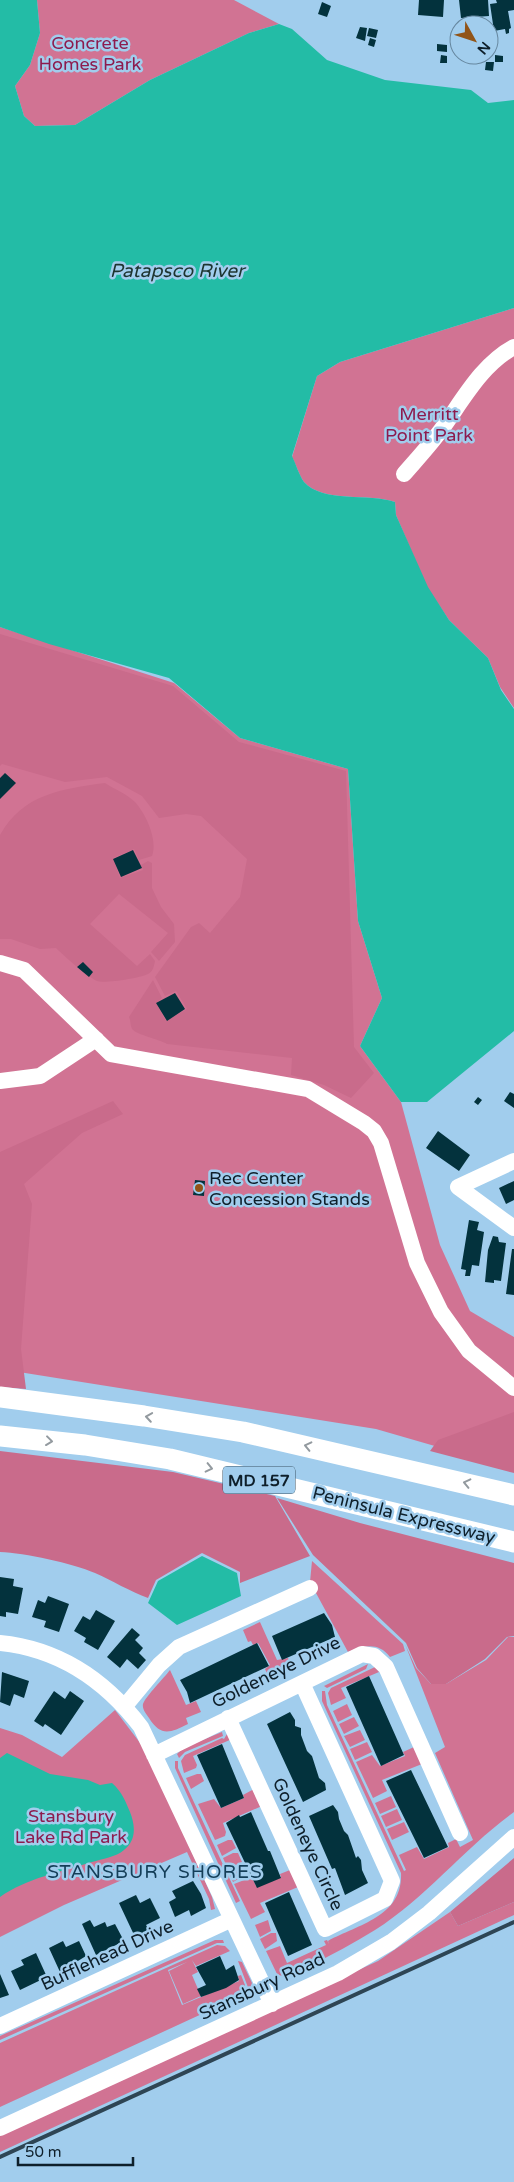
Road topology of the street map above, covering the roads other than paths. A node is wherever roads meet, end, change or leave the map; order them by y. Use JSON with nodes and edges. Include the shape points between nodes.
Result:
{"nodes":[{"id":1,"x":514,"y":347,"type":"edge"},
{"id":2,"x":404,"y":474,"type":"dead end"},
{"id":3,"x":0,"y":963,"type":"edge"},
{"id":4,"x":96,"y":1040,"type":"junction"},
{"id":5,"x":0,"y":1081,"type":"edge"},
{"id":6,"x":514,"y":1161,"type":"edge"},
{"id":7,"x":514,"y":1228,"type":"edge"},
{"id":8,"x":514,"y":1388,"type":"edge"},
{"id":9,"x":0,"y":1397,"type":"edge"},
{"id":10,"x":0,"y":1436,"type":"edge"},
{"id":11,"x":514,"y":1494,"type":"edge"},
{"id":12,"x":514,"y":1542,"type":"edge"},
{"id":13,"x":310,"y":1588,"type":"dead end"},
{"id":14,"x":0,"y":1643,"type":"edge"},
{"id":15,"x":302,"y":1683,"type":"junction"},
{"id":16,"x":124,"y":1706,"type":"junction"},
{"id":17,"x":228,"y":1718,"type":"junction"},
{"id":18,"x":154,"y":1755,"type":"junction"},
{"id":19,"x":460,"y":1833,"type":"dead end"},
{"id":20,"x":514,"y":1837,"type":"edge"},
{"id":21,"x":230,"y":1920,"type":"junction"},
{"id":22,"x":272,"y":2004,"type":"junction"},
{"id":23,"x":0,"y":2026,"type":"edge"},
{"id":24,"x":0,"y":2128,"type":"edge"}],
"edges":[{"from":1,"to":2,"type":"street","via":[[481,374],[441,431]]},
{"from":3,"to":4,"type":"street","via":[[24,970]]},
{"from":4,"to":5,"type":"street","via":[[40,1076]]},
{"from":4,"to":8,"type":"street","via":[[111,1054],[308,1089],[364,1123],[381,1144],[416,1263],[441,1312],[469,1351]]},
{"from":6,"to":7,"type":"street","via":[[458,1187]]},
{"from":11,"to":9,"type":"main road","number":"MD 157","one_way":true,"via":[[243,1432]]},
{"from":10,"to":12,"type":"main road","name":"Peninsula Expressway","number":"MD 157","one_way":true,"via":[[170,1459]]},
{"from":13,"to":16,"type":"street","via":[[179,1647]]},
{"from":14,"to":16,"type":"street","via":[[58,1657],[102,1684]]},
{"from":15,"to":17,"type":"street","name":"Goldeneye Drive"},
{"from":15,"to":17,"type":"street","name":"Goldeneye Circle","via":[[392,1881],[385,1899],[325,1929]]},
{"from":15,"to":19,"type":"street","name":"Goldeneye Drive","via":[[362,1654],[374,1656],[381,1662]]},
{"from":16,"to":18,"type":"street","via":[[140,1727]]},
{"from":17,"to":18,"type":"street","name":"Goldeneye Drive"},
{"from":18,"to":21,"type":"street"},
{"from":20,"to":22,"type":"street","name":"Stansbury Road","via":[[429,1913],[391,1942]]},
{"from":21,"to":22,"type":"street"},
{"from":21,"to":23,"type":"street","name":"Bufflehead Drive"},
{"from":22,"to":24,"type":"street","name":"Stansbury Road"}]}
